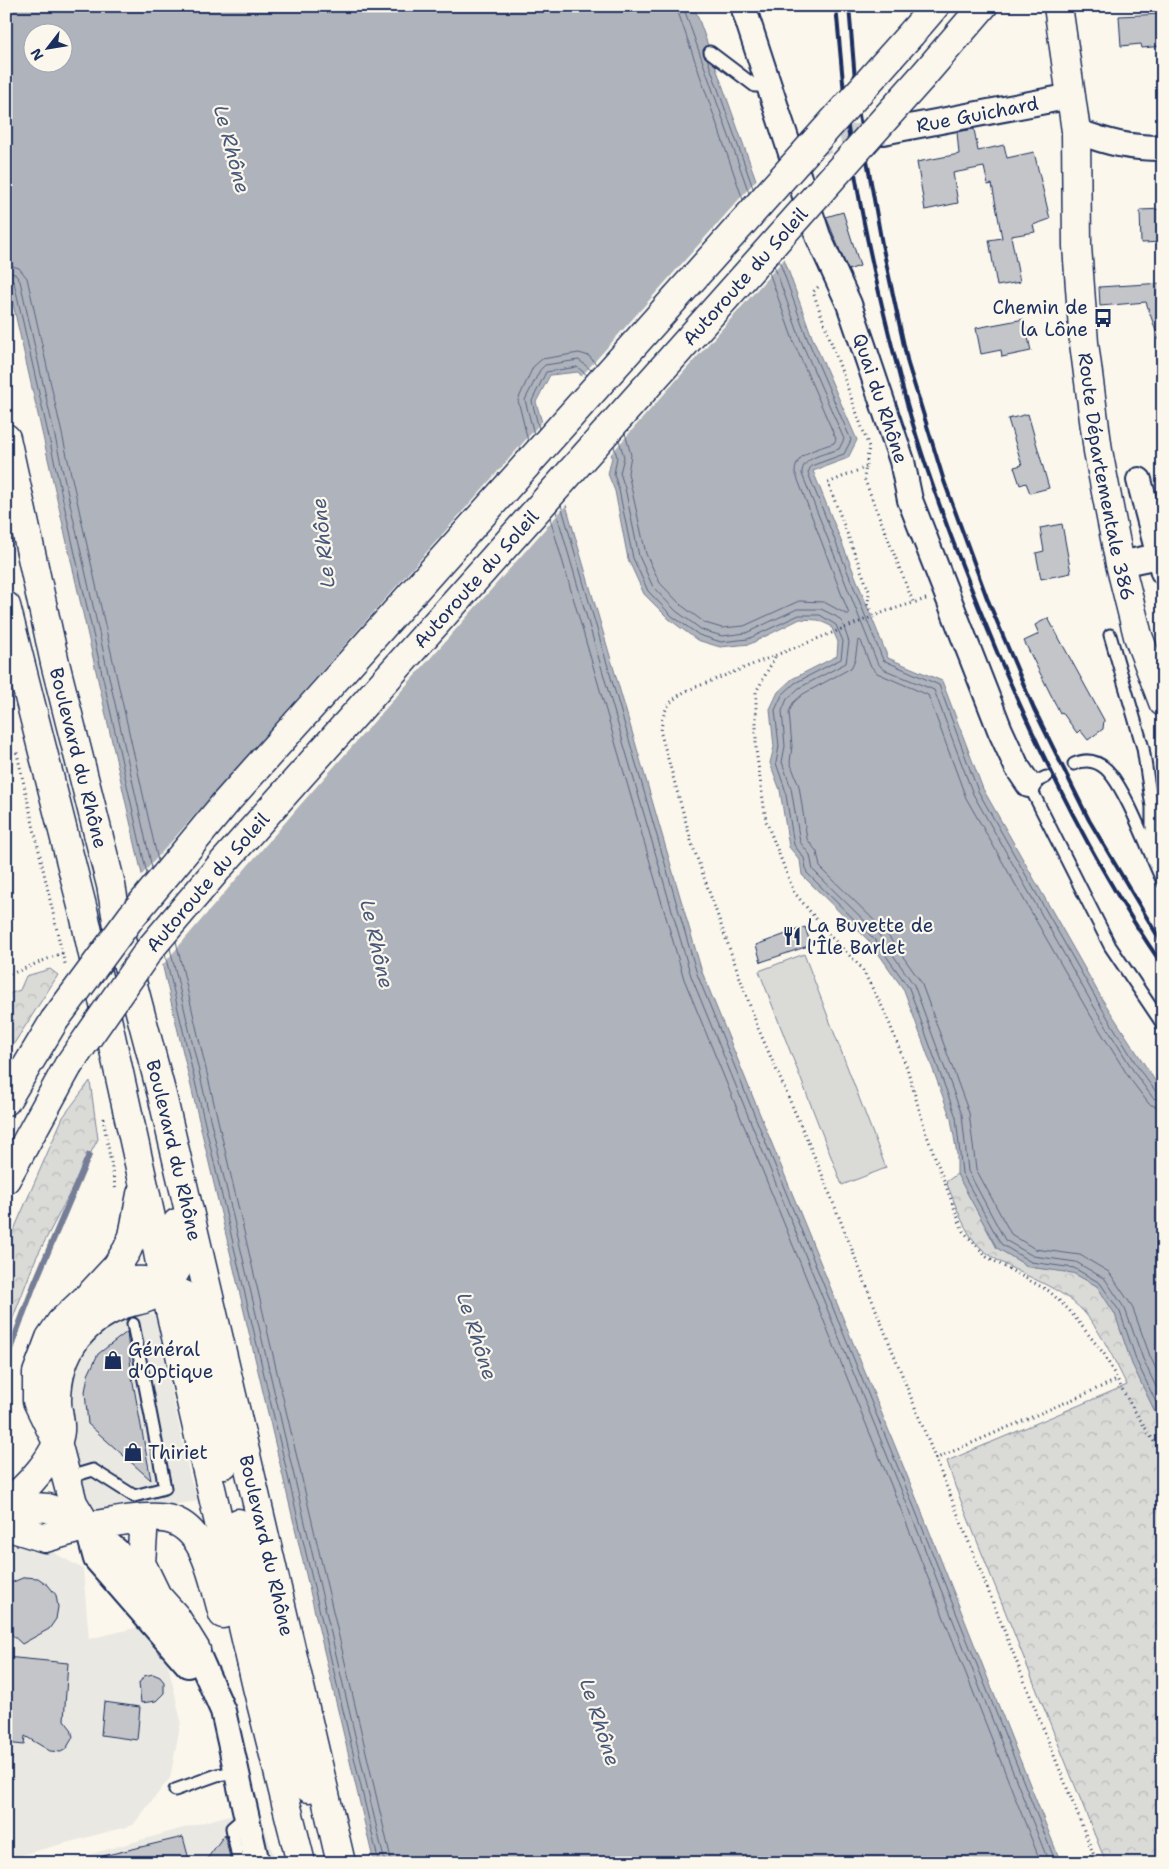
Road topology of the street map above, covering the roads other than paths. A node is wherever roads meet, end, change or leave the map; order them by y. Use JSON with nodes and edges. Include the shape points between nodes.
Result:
{"nodes":[{"id":1,"x":743,"y":6,"type":"edge"},
{"id":2,"x":935,"y":6,"type":"edge"},
{"id":3,"x":983,"y":6,"type":"edge"},
{"id":4,"x":1058,"y":6,"type":"edge"},
{"id":5,"x":710,"y":52,"type":"dead end"},
{"id":6,"x":769,"y":86,"type":"junction"},
{"id":7,"x":1072,"y":96,"type":"junction"},
{"id":8,"x":1076,"y":131,"type":"junction"},
{"id":9,"x":883,"y":132,"type":"tunnel mouth"},
{"id":10,"x":1163,"y":148,"type":"edge"},
{"id":11,"x":6,"y":438,"type":"edge"},
{"id":12,"x":1139,"y":480,"type":"dead end"},
{"id":13,"x":1161,"y":561,"type":"edge"},
{"id":14,"x":1120,"y":564,"type":"junction"},
{"id":15,"x":6,"y":606,"type":"edge"},
{"id":16,"x":1110,"y":635,"type":"dead end"},
{"id":17,"x":1163,"y":702,"type":"edge"},
{"id":18,"x":1074,"y":764,"type":"dead end"},
{"id":19,"x":1037,"y":781,"type":"joint"},
{"id":20,"x":1152,"y":858,"type":"junction"},
{"id":21,"x":1163,"y":882,"type":"edge"},
{"id":22,"x":119,"y":932,"type":"junction"},
{"id":23,"x":1163,"y":1025,"type":"edge"},
{"id":24,"x":6,"y":1100,"type":"edge"},
{"id":25,"x":6,"y":1179,"type":"edge"},
{"id":26,"x":142,"y":1185,"type":"junction"},
{"id":27,"x":164,"y":1286,"type":"junction"},
{"id":28,"x":90,"y":1295,"type":"junction"},
{"id":29,"x":134,"y":1324,"type":"dead end"},
{"id":30,"x":57,"y":1442,"type":"junction"},
{"id":31,"x":66,"y":1478,"type":"junction"},
{"id":32,"x":6,"y":1503,"type":"edge"},
{"id":33,"x":142,"y":1507,"type":"junction"},
{"id":34,"x":6,"y":1526,"type":"edge"},
{"id":35,"x":87,"y":1526,"type":"junction"},
{"id":36,"x":196,"y":1650,"type":"junction"},
{"id":37,"x":212,"y":1682,"type":"junction"},
{"id":38,"x":257,"y":1687,"type":"junction"},
{"id":39,"x":237,"y":1772,"type":"junction"},
{"id":40,"x":175,"y":1790,"type":"dead end"},
{"id":41,"x":246,"y":1816,"type":"junction"},
{"id":42,"x":239,"y":1863,"type":"edge"},
{"id":43,"x":257,"y":1863,"type":"edge"},
{"id":44,"x":301,"y":1863,"type":"edge"},
{"id":45,"x":335,"y":1863,"type":"edge"},
{"id":46,"x":341,"y":1863,"type":"edge"}],
"edges":[{"from":1,"to":6,"type":"street","name":"Quai du Rhône"},
{"from":2,"to":24,"type":"main road","name":"Autoroute du Soleil","bridge":true,"via":[[228,801],[131,917],[54,1021]]},
{"from":3,"to":25,"type":"main road","name":"Autoroute du Soleil","bridge":true,"via":[[221,864],[149,950],[68,1066]]},
{"from":4,"to":7,"type":"main road","name":"Route Départementale 386"},
{"from":5,"to":6,"type":"lane","via":[[755,86]]},
{"from":6,"to":19,"type":"street","name":"Quai du Rhône","via":[[797,150],[818,236],[864,348],[902,461],[910,500],[946,595],[1017,767]]},
{"from":7,"to":8,"type":"main road","name":"Route Départementale 386"},
{"from":7,"to":9,"type":"street","name":"Rue Guichard"},
{"from":8,"to":10,"type":"street","via":[[1130,148]]},
{"from":8,"to":14,"type":"main road","name":"Route Départementale 386","via":[[1077,246],[1084,343],[1098,451]]},
{"from":11,"to":22,"type":"main road","name":"Boulevard du Rhône","via":[[55,662],[111,885]]},
{"from":12,"to":13,"type":"street"},
{"from":13,"to":14,"type":"street"},
{"from":14,"to":17,"type":"main road","name":"Route Départementale 386","via":[[1138,636]]},
{"from":15,"to":26,"type":"main road","name":"Boulevard du Rhône","via":[[84,914]]},
{"from":16,"to":20,"type":"lane","via":[[1143,748],[1152,807]]},
{"from":18,"to":20,"type":"lane","via":[[1094,762],[1105,768]]},
{"from":19,"to":23,"type":"lane","via":[[1110,946]]},
{"from":20,"to":21,"type":"lane"},
{"from":22,"to":27,"type":"main road","via":[[146,1104],[183,1246],[179,1265]]},
{"from":22,"to":46,"type":"main road","name":"Boulevard du Rhône","via":[[162,1095]]},
{"from":26,"to":27,"type":"main road","name":"Boulevard du Rhône"},
{"from":26,"to":28,"type":"main road","via":[[133,1236],[127,1250]]},
{"from":27,"to":28,"type":"main road","via":[[151,1280],[137,1280]]},
{"from":27,"to":30,"type":"main road","via":[[149,1297],[110,1311],[91,1322],[77,1337],[58,1381],[60,1430]]},
{"from":27,"to":38,"type":"main road","name":"Boulevard du Rhône"},
{"from":27,"to":45,"type":"main road","via":[[184,1295],[194,1323],[226,1473],[280,1696]]},
{"from":28,"to":30,"type":"main road","via":[[61,1322],[50,1338],[37,1373],[37,1401]]},
{"from":29,"to":33,"type":"lane","via":[[165,1488]]},
{"from":30,"to":31,"type":"main road"},
{"from":30,"to":32,"type":"main road","via":[[34,1480]]},
{"from":31,"to":33,"type":"lane","via":[[93,1470],[134,1496]]},
{"from":31,"to":35,"type":"main road","via":[[73,1503]]},
{"from":32,"to":35,"type":"main road","via":[[48,1508]]},
{"from":33,"to":35,"type":"main road"},
{"from":33,"to":36,"type":"main road","via":[[141,1563],[156,1596],[175,1616]]},
{"from":33,"to":38,"type":"main road","via":[[188,1529],[201,1546],[235,1656]]},
{"from":34,"to":35,"type":"main road","via":[[45,1538]]},
{"from":35,"to":36,"type":"street","via":[[117,1551],[138,1588]]},
{"from":35,"to":37,"type":"street","via":[[96,1559],[190,1668]]},
{"from":36,"to":37,"type":"street"},
{"from":37,"to":39,"type":"street","via":[[223,1711]]},
{"from":38,"to":44,"type":"main road","name":"Boulevard du Rhône"},
{"from":39,"to":40,"type":"lane","via":[[217,1775]]},
{"from":39,"to":41,"type":"street"},
{"from":41,"to":42,"type":"lane","via":[[232,1828]]},
{"from":41,"to":43,"type":"street"}]}
